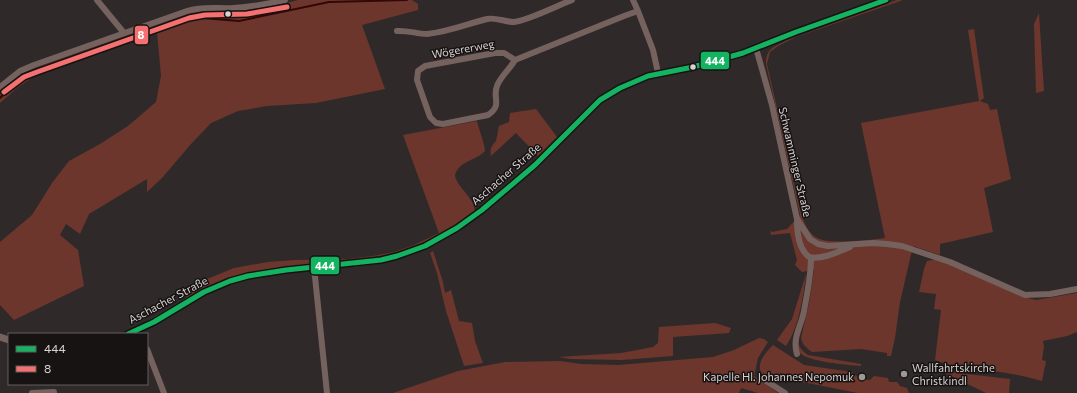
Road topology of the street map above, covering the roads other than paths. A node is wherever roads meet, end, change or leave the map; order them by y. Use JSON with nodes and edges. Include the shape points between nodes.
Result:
{"nodes":[{"id":1,"x":97,"y":0,"type":"edge"},
{"id":2,"x":239,"y":0,"type":"edge"},
{"id":3,"x":285,"y":0,"type":"edge"},
{"id":4,"x":572,"y":0,"type":"edge"},
{"id":5,"x":633,"y":0,"type":"edge"},
{"id":6,"x":886,"y":0,"type":"edge"},
{"id":7,"x":239,"y":7,"type":"junction"},
{"id":8,"x":638,"y":11,"type":"junction"},
{"id":9,"x":397,"y":31,"type":"dead end"},
{"id":10,"x":124,"y":33,"type":"junction"},
{"id":11,"x":756,"y":48,"type":"junction"},
{"id":12,"x":516,"y":60,"type":"junction"},
{"id":13,"x":658,"y":73,"type":"junction"},
{"id":14,"x":0,"y":87,"type":"edge"},
{"id":15,"x":797,"y":219,"type":"junction"},
{"id":16,"x":855,"y":244,"type":"junction"},
{"id":17,"x":811,"y":258,"type":"junction"},
{"id":18,"x":314,"y":267,"type":"junction"},
{"id":19,"x":1077,"y":289,"type":"edge"},
{"id":20,"x":140,"y":332,"type":"edge"},
{"id":21,"x":148,"y":352,"type":"edge"},
{"id":22,"x":797,"y":354,"type":"dead end"},
{"id":23,"x":766,"y":381,"type":"dead end"},
{"id":24,"x":54,"y":392,"type":"edge"},
{"id":25,"x":32,"y":393,"type":"edge"},
{"id":26,"x":164,"y":393,"type":"edge"},
{"id":27,"x":327,"y":393,"type":"edge"},
{"id":28,"x":785,"y":393,"type":"edge"}],
"edges":[{"from":1,"to":10,"type":"street"},
{"from":2,"to":7,"type":"street"},
{"from":3,"to":7,"type":"street"},
{"from":4,"to":9,"type":"street","name":"Wögererweg","via":[[514,22],[488,19],[429,34]]},
{"from":5,"to":8,"type":"street"},
{"from":6,"to":11,"type":"street","name":"Aschacher Straße"},
{"from":7,"to":10,"type":"street","via":[[193,9]]},
{"from":8,"to":12,"type":"street"},
{"from":8,"to":13,"type":"street","via":[[653,50]]},
{"from":10,"to":14,"type":"street","via":[[20,71]]},
{"from":11,"to":13,"type":"street","name":"Aschacher Straße","via":[[704,65]]},
{"from":11,"to":15,"type":"street","name":"Schwamminger Straße","via":[[772,105]]},
{"from":12,"to":12,"type":"street","name":"Wögererweg","via":[[504,52],[425,66],[418,72],[417,80],[430,117],[436,123],[443,124],[493,111],[496,106],[497,85]]},
{"from":13,"to":18,"type":"street","name":"Aschacher Straße","via":[[631,82],[600,100],[523,175],[482,210],[440,239],[380,260]]},
{"from":15,"to":16,"type":"street","name":"Schwamminger Straße","via":[[805,234],[818,244]]},
{"from":15,"to":17,"type":"street","via":[[800,242],[807,256]]},
{"from":16,"to":17,"type":"street","via":[[838,252]]},
{"from":16,"to":19,"type":"street","name":"Schwamminger Straße","via":[[887,244],[915,250],[950,262],[1025,295]]},
{"from":17,"to":22,"type":"street","via":[[804,311],[794,341]]},
{"from":18,"to":20,"type":"street","name":"Aschacher Straße","via":[[258,274],[230,282],[192,298]]},
{"from":18,"to":27,"type":"street"},
{"from":21,"to":26,"type":"street"},
{"from":23,"to":28,"type":"street"},
{"from":24,"to":25,"type":"street"}]}
